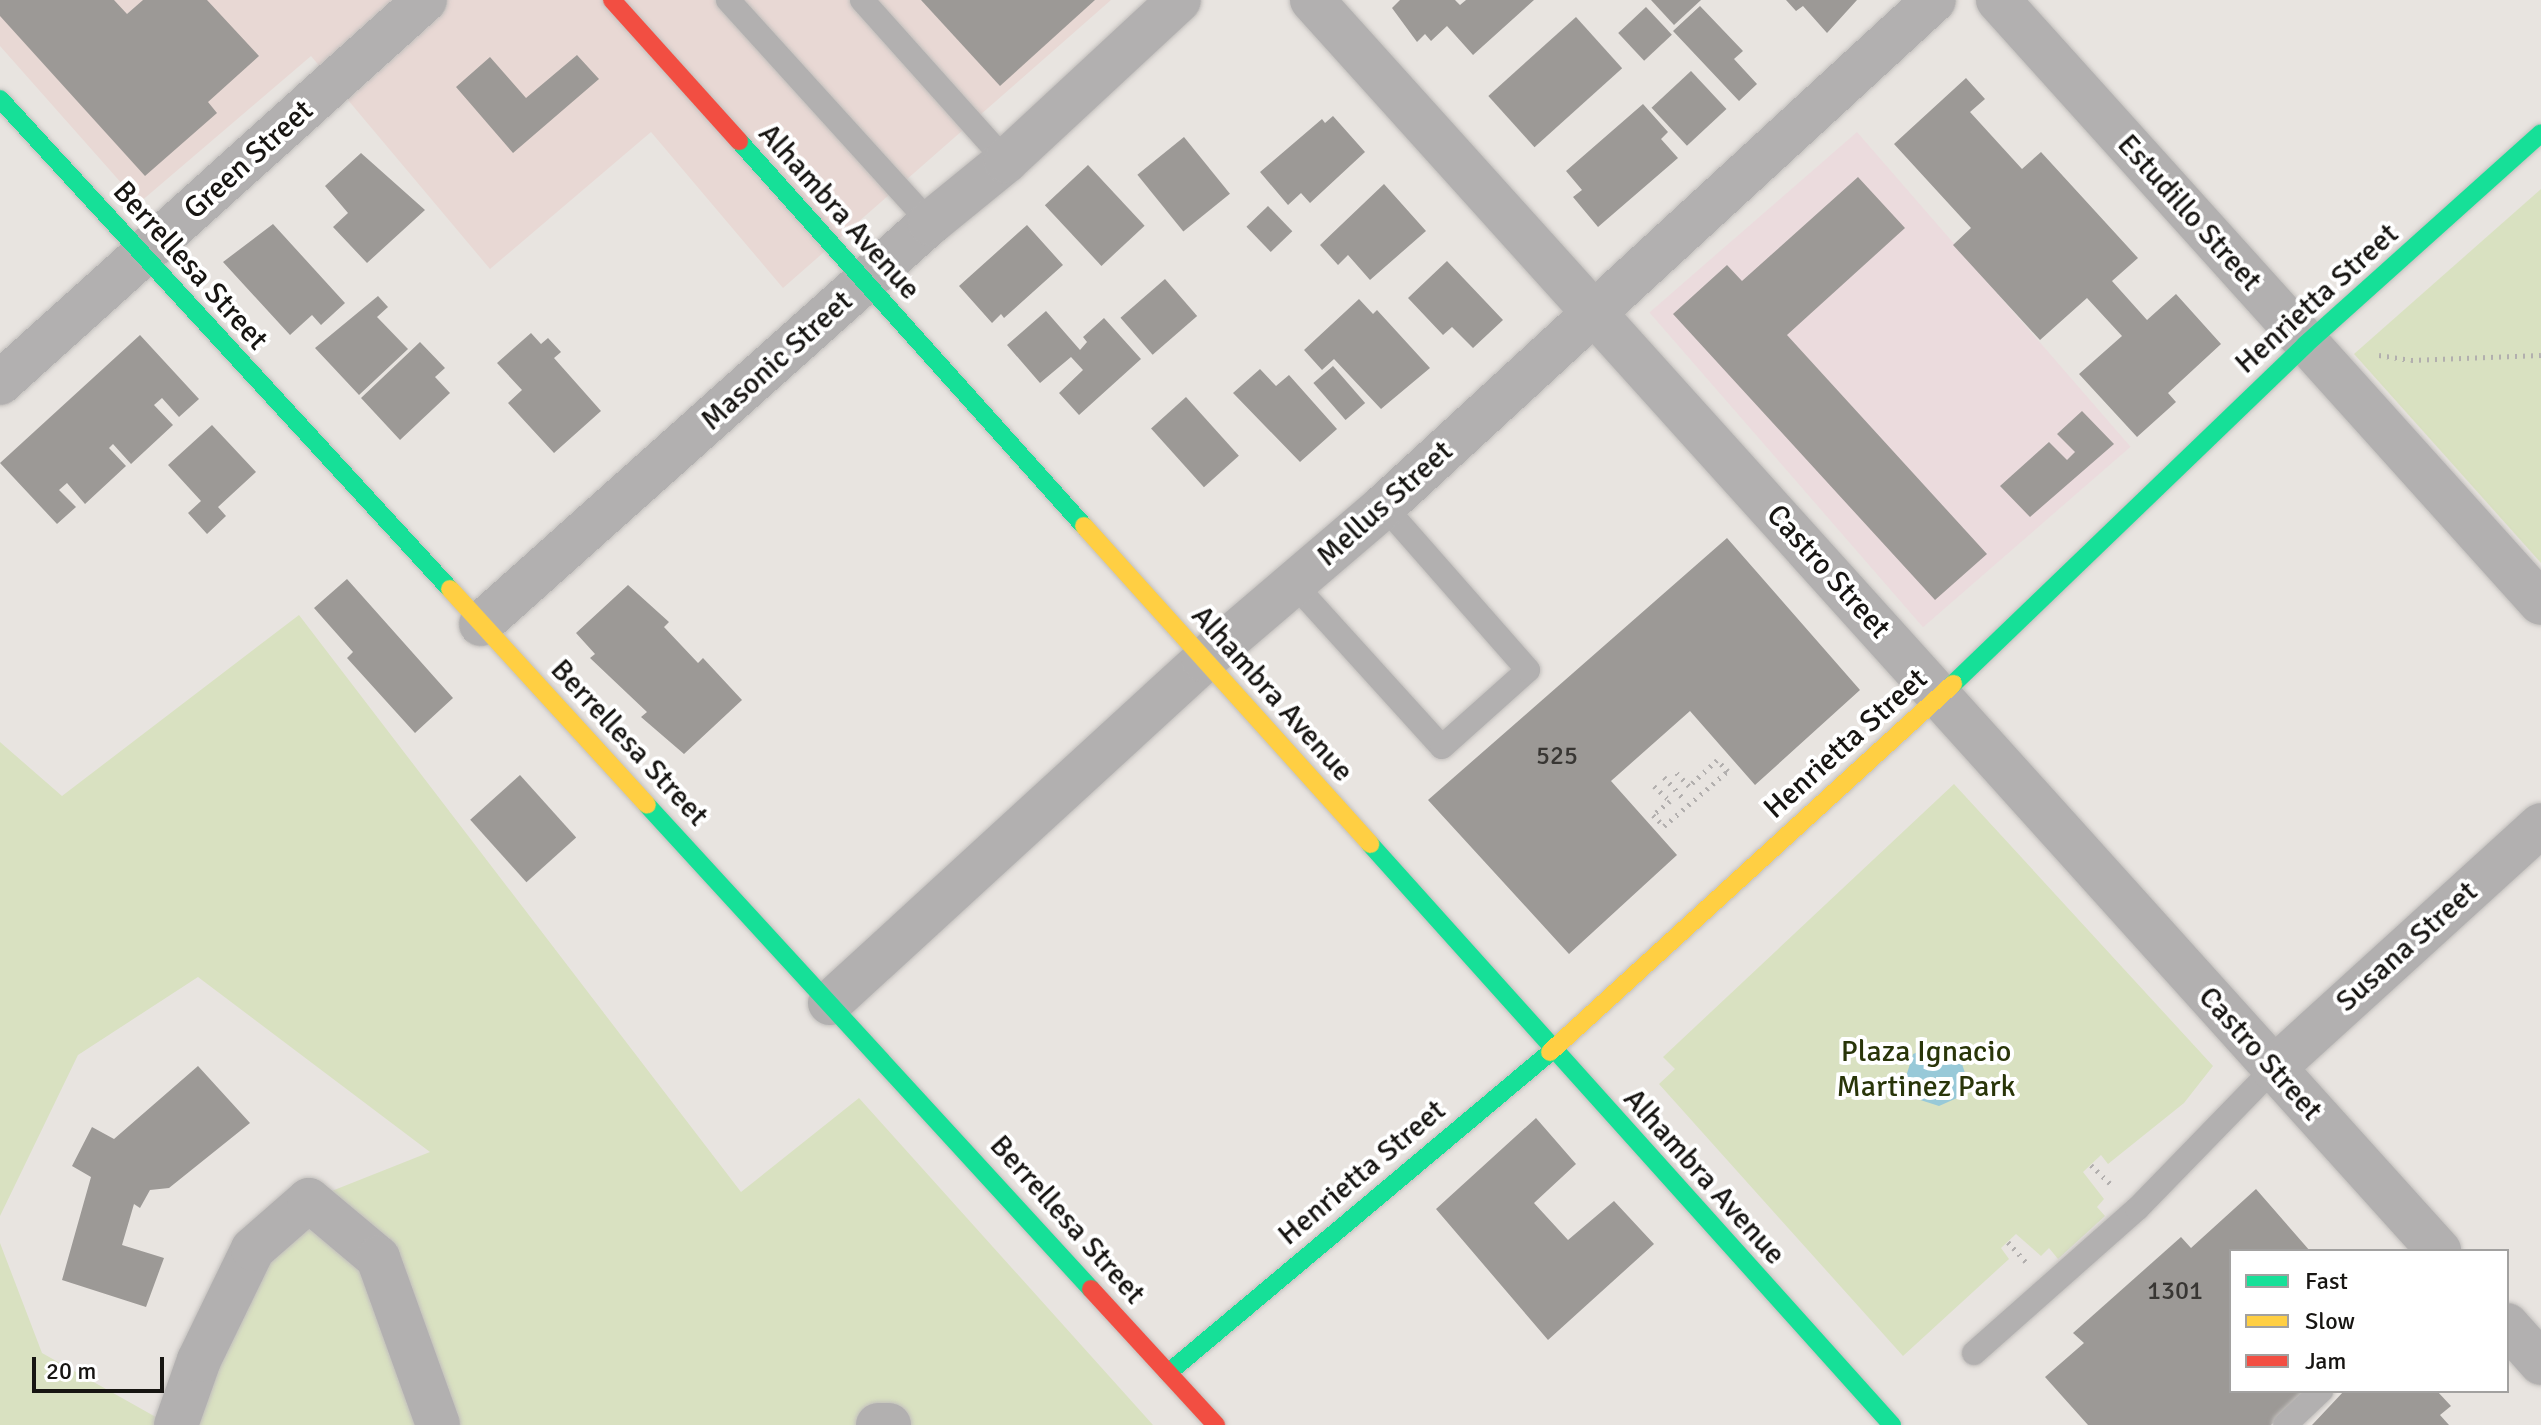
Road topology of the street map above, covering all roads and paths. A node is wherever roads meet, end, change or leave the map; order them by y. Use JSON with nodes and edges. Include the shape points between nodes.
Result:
{"nodes":[{"id":1,"x":425,"y":0,"type":"edge"},
{"id":2,"x":612,"y":0,"type":"edge"},
{"id":3,"x":728,"y":0,"type":"edge"},
{"id":4,"x":862,"y":0,"type":"edge"},
{"id":5,"x":1179,"y":0,"type":"edge"},
{"id":6,"x":1312,"y":0,"type":"edge"},
{"id":7,"x":1934,"y":0,"type":"edge"},
{"id":8,"x":1998,"y":0,"type":"edge"},
{"id":9,"x":0,"y":99,"type":"edge"},
{"id":10,"x":2541,"y":133,"type":"edge"},
{"id":11,"x":1006,"y":161,"type":"junction"},
{"id":12,"x":930,"y":223,"type":"junction"},
{"id":13,"x":142,"y":257,"type":"junction"},
{"id":14,"x":865,"y":283,"type":"junction"},
{"id":15,"x":1593,"y":315,"type":"junction"},
{"id":16,"x":2305,"y":345,"type":"junction"},
{"id":17,"x":2375,"y":355,"type":"dead end"},
{"id":18,"x":2541,"y":355,"type":"edge"},
{"id":19,"x":0,"y":383,"type":"edge"},
{"id":20,"x":1384,"y":506,"type":"junction"},
{"id":21,"x":1294,"y":584,"type":"junction"},
{"id":22,"x":2541,"y":603,"type":"edge"},
{"id":23,"x":481,"y":624,"type":"junction"},
{"id":24,"x":1204,"y":660,"type":"junction"},
{"id":25,"x":1939,"y":697,"type":"junction"},
{"id":26,"x":1673,"y":769,"type":"dead end"},
{"id":27,"x":1664,"y":777,"type":"dead end"},
{"id":28,"x":1654,"y":786,"type":"dead end"},
{"id":29,"x":1682,"y":797,"type":"dead end"},
{"id":30,"x":2541,"y":825,"type":"edge"},
{"id":31,"x":830,"y":1003,"type":"junction"},
{"id":32,"x":1552,"y":1050,"type":"junction"},
{"id":33,"x":2273,"y":1069,"type":"junction"},
{"id":34,"x":2437,"y":1249,"type":"edge"},
{"id":35,"x":2509,"y":1327,"type":"edge"},
{"id":36,"x":1974,"y":1353,"type":"dead end"},
{"id":37,"x":2541,"y":1363,"type":"edge"},
{"id":38,"x":1168,"y":1373,"type":"junction"},
{"id":39,"x":2319,"y":1393,"type":"edge"},
{"id":40,"x":1884,"y":1422,"type":"edge"},
{"id":41,"x":176,"y":1425,"type":"edge"},
{"id":42,"x":438,"y":1425,"type":"edge"},
{"id":43,"x":878,"y":1425,"type":"edge"},
{"id":44,"x":889,"y":1425,"type":"edge"},
{"id":45,"x":1216,"y":1425,"type":"edge"},
{"id":46,"x":2285,"y":1425,"type":"edge"}],
"edges":[{"from":1,"to":13,"type":"street","name":"Green Street"},
{"from":2,"to":14,"type":"main road","name":"Alhambra Avenue"},
{"from":3,"to":12,"type":"lane"},
{"from":4,"to":11,"type":"lane"},
{"from":5,"to":11,"type":"street","name":"Masonic Street"},
{"from":6,"to":15,"type":"street","name":"Castro Street"},
{"from":7,"to":15,"type":"street","name":"Mellus Street"},
{"from":8,"to":16,"type":"street","name":"Estudillo Street"},
{"from":9,"to":13,"type":"main road","name":"Berrellesa Street"},
{"from":10,"to":16,"type":"main road","name":"Henrietta Street"},
{"from":11,"to":12,"type":"street","name":"Masonic Street"},
{"from":12,"to":14,"type":"street","name":"Masonic Street"},
{"from":13,"to":19,"type":"street","name":"Green Street"},
{"from":13,"to":23,"type":"main road","name":"Berrellesa Street"},
{"from":14,"to":23,"type":"street","name":"Masonic Street"},
{"from":14,"to":24,"type":"main road","name":"Alhambra Avenue"},
{"from":15,"to":20,"type":"street","name":"Mellus Street"},
{"from":15,"to":25,"type":"street","name":"Castro Street"},
{"from":16,"to":22,"type":"street","name":"Estudillo Street"},
{"from":16,"to":25,"type":"main road","name":"Henrietta Street"},
{"from":17,"to":18,"type":"path","via":[[2411,360]]},
{"from":20,"to":21,"type":"street","name":"Mellus Street"},
{"from":20,"to":21,"type":"lane","via":[[1528,670],[1442,747]]},
{"from":21,"to":24,"type":"street","name":"Mellus Street"},
{"from":23,"to":31,"type":"main road","name":"Berrellesa Street"},
{"from":24,"to":31,"type":"street","name":"Mellus Street"},
{"from":24,"to":32,"type":"main road","name":"Alhambra Avenue"},
{"from":25,"to":32,"type":"main road","name":"Henrietta Street"},
{"from":25,"to":33,"type":"street","name":"Castro Street"},
{"from":26,"to":28,"type":"path","via":[[1689,786],[1717,760],[1728,771],[1664,826],[1653,815],[1670,801]]},
{"from":27,"to":29,"type":"path"},
{"from":30,"to":33,"type":"street","name":"Susana Street"},
{"from":31,"to":38,"type":"main road","name":"Berrellesa Street"},
{"from":32,"to":38,"type":"main road","name":"Henrietta Street"},
{"from":32,"to":40,"type":"main road","name":"Alhambra Avenue"},
{"from":33,"to":34,"type":"street","name":"Castro Street"},
{"from":33,"to":36,"type":"lane","via":[[2137,1209]]},
{"from":35,"to":37,"type":"street"},
{"from":38,"to":45,"type":"main road","name":"Berrellesa Street"},
{"from":39,"to":46,"type":"lane"},
{"from":41,"to":42,"type":"street","via":[[199,1360],[253,1249],[309,1200],[378,1258]]},
{"from":43,"to":44,"type":"street"}]}
